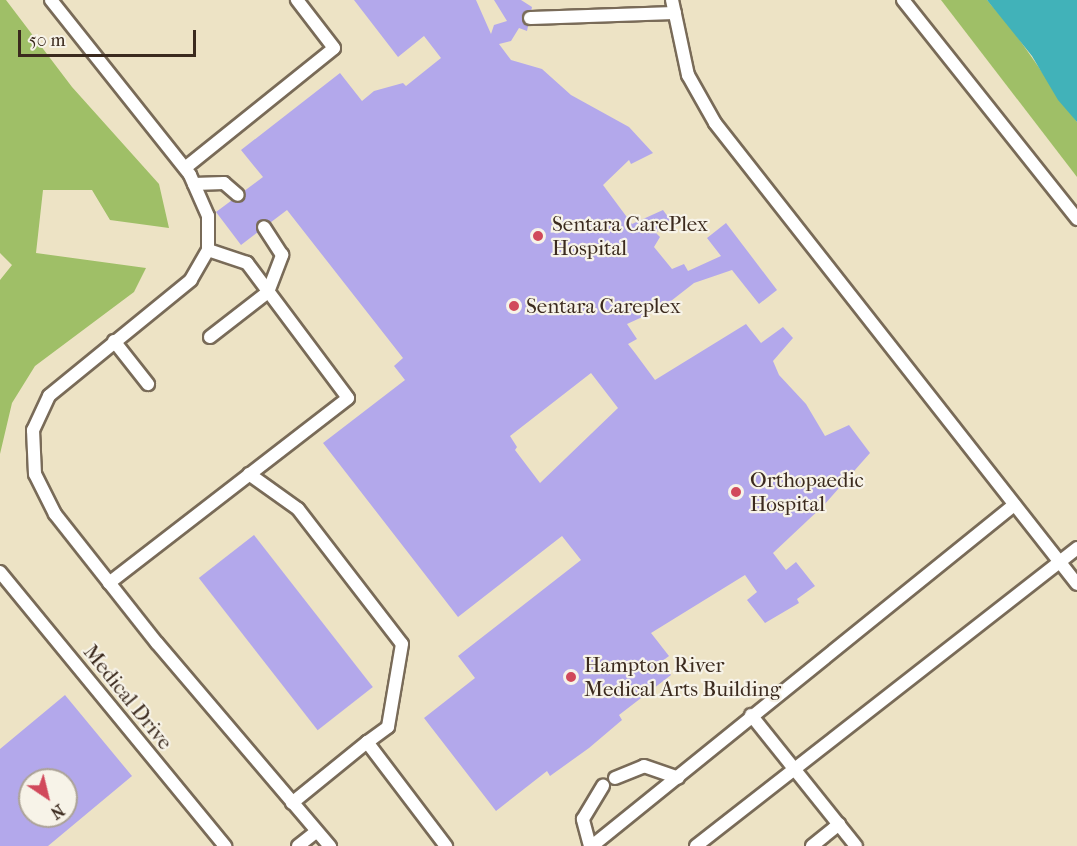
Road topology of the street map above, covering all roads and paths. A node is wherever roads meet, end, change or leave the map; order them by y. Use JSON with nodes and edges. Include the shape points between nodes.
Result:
{"nodes":[{"id":1,"x":51,"y":0,"type":"edge"},
{"id":2,"x":297,"y":0,"type":"edge"},
{"id":3,"x":672,"y":0,"type":"edge"},
{"id":4,"x":681,"y":0,"type":"edge"},
{"id":5,"x":903,"y":0,"type":"edge"},
{"id":6,"x":675,"y":13,"type":"junction"},
{"id":7,"x":530,"y":18,"type":"dead end"},
{"id":8,"x":185,"y":168,"type":"junction"},
{"id":9,"x":194,"y":184,"type":"junction"},
{"id":10,"x":238,"y":195,"type":"dead end"},
{"id":11,"x":1077,"y":219,"type":"edge"},
{"id":12,"x":264,"y":227,"type":"dead end"},
{"id":13,"x":208,"y":250,"type":"junction"},
{"id":14,"x":268,"y":292,"type":"junction"},
{"id":15,"x":210,"y":337,"type":"dead end"},
{"id":16,"x":114,"y":341,"type":"junction"},
{"id":17,"x":147,"y":384,"type":"dead end"},
{"id":18,"x":249,"y":474,"type":"junction"},
{"id":19,"x":1014,"y":505,"type":"junction"},
{"id":20,"x":1077,"y":548,"type":"edge"},
{"id":21,"x":1059,"y":562,"type":"junction"},
{"id":22,"x":0,"y":572,"type":"edge"},
{"id":23,"x":109,"y":583,"type":"junction"},
{"id":24,"x":1077,"y":584,"type":"edge"},
{"id":25,"x":751,"y":715,"type":"junction"},
{"id":26,"x":367,"y":742,"type":"junction"},
{"id":27,"x":794,"y":769,"type":"junction"},
{"id":28,"x":615,"y":778,"type":"dead end"},
{"id":29,"x":678,"y":778,"type":"junction"},
{"id":30,"x":603,"y":786,"type":"dead end"},
{"id":31,"x":292,"y":803,"type":"junction"},
{"id":32,"x":839,"y":824,"type":"junction"},
{"id":33,"x":316,"y":832,"type":"junction"},
{"id":34,"x":225,"y":846,"type":"edge"},
{"id":35,"x":298,"y":846,"type":"edge"},
{"id":36,"x":330,"y":846,"type":"edge"},
{"id":37,"x":447,"y":846,"type":"edge"},
{"id":38,"x":591,"y":846,"type":"edge"},
{"id":39,"x":696,"y":846,"type":"edge"},
{"id":40,"x":812,"y":846,"type":"edge"},
{"id":41,"x":856,"y":846,"type":"edge"}],
"edges":[{"from":1,"to":8,"type":"lane"},
{"from":2,"to":8,"type":"lane","via":[[334,48]]},
{"from":3,"to":6,"type":"lane"},
{"from":4,"to":6,"type":"lane"},
{"from":5,"to":11,"type":"lane"},
{"from":6,"to":7,"type":"lane"},
{"from":6,"to":19,"type":"lane","via":[[688,75],[715,123]]},
{"from":8,"to":9,"type":"lane"},
{"from":9,"to":10,"type":"lane","via":[[224,183]]},
{"from":9,"to":13,"type":"lane","via":[[208,216]]},
{"from":12,"to":14,"type":"lane","via":[[282,255]]},
{"from":13,"to":14,"type":"lane","via":[[246,263]]},
{"from":13,"to":16,"type":"lane","via":[[191,280]]},
{"from":14,"to":15,"type":"lane"},
{"from":14,"to":18,"type":"lane","via":[[348,398]]},
{"from":16,"to":17,"type":"lane"},
{"from":16,"to":23,"type":"lane","via":[[49,396],[33,430],[35,474],[55,514]]},
{"from":18,"to":23,"type":"lane"},
{"from":18,"to":26,"type":"lane","via":[[298,509],[402,644],[388,727]]},
{"from":19,"to":21,"type":"lane"},
{"from":19,"to":25,"type":"lane"},
{"from":20,"to":21,"type":"lane"},
{"from":21,"to":24,"type":"lane"},
{"from":21,"to":27,"type":"lane"},
{"from":22,"to":34,"type":"lane","name":"Medical Drive"},
{"from":23,"to":31,"type":"lane"},
{"from":25,"to":27,"type":"lane"},
{"from":25,"to":29,"type":"lane","via":[[736,733]]},
{"from":26,"to":31,"type":"lane"},
{"from":26,"to":37,"type":"lane"},
{"from":27,"to":32,"type":"lane"},
{"from":27,"to":39,"type":"lane"},
{"from":28,"to":29,"type":"lane","via":[[644,766]]},
{"from":29,"to":38,"type":"lane"},
{"from":30,"to":38,"type":"lane","via":[[583,819]]},
{"from":31,"to":33,"type":"lane"},
{"from":32,"to":40,"type":"lane"},
{"from":32,"to":41,"type":"lane"},
{"from":33,"to":35,"type":"lane"},
{"from":33,"to":36,"type":"lane"}]}
